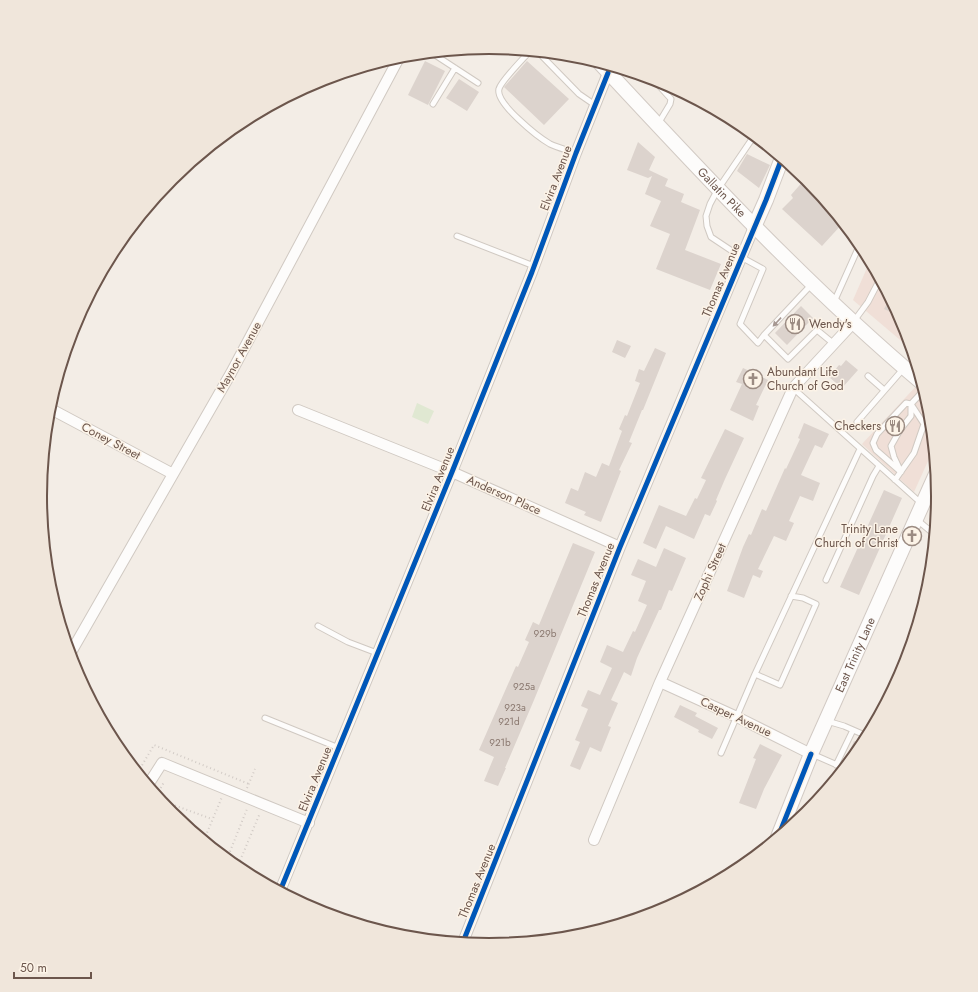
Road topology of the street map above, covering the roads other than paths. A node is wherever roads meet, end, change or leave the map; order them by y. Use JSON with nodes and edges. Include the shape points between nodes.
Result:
{"nodes":[{"id":1,"x":526,"y":56,"type":"edge"},
{"id":2,"x":438,"y":57,"type":"edge"},
{"id":3,"x":544,"y":58,"type":"edge"},
{"id":4,"x":396,"y":64,"type":"edge"},
{"id":5,"x":455,"y":68,"type":"junction"},
{"id":6,"x":606,"y":70,"type":"edge"},
{"id":7,"x":611,"y":71,"type":"edge"},
{"id":8,"x":478,"y":83,"type":"dead end"},
{"id":9,"x":662,"y":90,"type":"edge"},
{"id":10,"x":433,"y":104,"type":"dead end"},
{"id":11,"x":596,"y":105,"type":"junction"},
{"id":12,"x":658,"y":125,"type":"junction"},
{"id":13,"x":751,"y":140,"type":"edge"},
{"id":14,"x":576,"y":153,"type":"junction"},
{"id":15,"x":780,"y":164,"type":"edge"},
{"id":16,"x":718,"y":189,"type":"junction"},
{"id":17,"x":754,"y":227,"type":"junction"},
{"id":18,"x":457,"y":236,"type":"dead end"},
{"id":19,"x":857,"y":250,"type":"edge"},
{"id":20,"x":741,"y":257,"type":"junction"},
{"id":21,"x":534,"y":266,"type":"junction"},
{"id":22,"x":813,"y":283,"type":"junction"},
{"id":23,"x":877,"y":285,"type":"edge"},
{"id":24,"x":834,"y":303,"type":"junction"},
{"id":25,"x":854,"y":322,"type":"junction"},
{"id":26,"x":764,"y":335,"type":"junction"},
{"id":27,"x":834,"y":344,"type":"junction"},
{"id":28,"x":914,"y":373,"type":"edge"},
{"id":29,"x":868,"y":376,"type":"dead end"},
{"id":30,"x":794,"y":388,"type":"junction"},
{"id":31,"x":884,"y":390,"type":"junction"},
{"id":32,"x":919,"y":395,"type":"edge"},
{"id":33,"x":911,"y":404,"type":"junction"},
{"id":34,"x":298,"y":410,"type":"dead end"},
{"id":35,"x":55,"y":411,"type":"edge"},
{"id":36,"x":856,"y":422,"type":"dead end"},
{"id":37,"x":860,"y":449,"type":"junction"},
{"id":38,"x":879,"y":466,"type":"junction"},
{"id":39,"x":452,"y":472,"type":"junction"},
{"id":40,"x":901,"y":472,"type":"junction"},
{"id":41,"x":173,"y":474,"type":"junction"},
{"id":42,"x":895,"y":480,"type":"junction"},
{"id":43,"x":931,"y":485,"type":"edge"},
{"id":44,"x":922,"y":504,"type":"junction"},
{"id":45,"x":916,"y":519,"type":"junction"},
{"id":46,"x":929,"y":530,"type":"edge"},
{"id":47,"x":620,"y":547,"type":"junction"},
{"id":48,"x":826,"y":580,"type":"dead end"},
{"id":49,"x":791,"y":596,"type":"junction"},
{"id":50,"x":318,"y":626,"type":"dead end"},
{"id":51,"x":74,"y":647,"type":"edge"},
{"id":52,"x":377,"y":653,"type":"junction"},
{"id":53,"x":755,"y":674,"type":"junction"},
{"id":54,"x":660,"y":682,"type":"junction"},
{"id":55,"x":737,"y":717,"type":"junction"},
{"id":56,"x":265,"y":718,"type":"dead end"},
{"id":57,"x":826,"y":720,"type":"junction"},
{"id":58,"x":854,"y":730,"type":"junction"},
{"id":59,"x":862,"y":734,"type":"edge"},
{"id":60,"x":339,"y":748,"type":"junction"},
{"id":61,"x":721,"y":753,"type":"dead end"},
{"id":62,"x":811,"y":754,"type":"junction"},
{"id":63,"x":836,"y":765,"type":"junction"},
{"id":64,"x":839,"y":766,"type":"edge"},
{"id":65,"x":151,"y":780,"type":"edge"},
{"id":66,"x":309,"y":823,"type":"junction"},
{"id":67,"x":782,"y":826,"type":"edge"},
{"id":68,"x":594,"y":840,"type":"dead end"},
{"id":69,"x":282,"y":886,"type":"edge"},
{"id":70,"x":466,"y":937,"type":"edge"}],
"edges":[{"from":1,"to":14,"type":"lane","via":[[500,86],[499,95],[505,106],[541,138]]},
{"from":2,"to":5,"type":"lane"},
{"from":3,"to":11,"type":"lane","via":[[579,94]]},
{"from":4,"to":41,"type":"street","name":"Maynor Avenue","via":[[231,373]]},
{"from":5,"to":8,"type":"lane"},
{"from":5,"to":10,"type":"lane"},
{"from":6,"to":11,"type":"street","name":"Elvira Avenue"},
{"from":7,"to":12,"type":"main road","name":"Gallatin Pike"},
{"from":9,"to":12,"type":"lane","via":[[671,100]]},
{"from":11,"to":14,"type":"street","name":"Elvira Avenue"},
{"from":12,"to":16,"type":"main road","name":"Gallatin Pike"},
{"from":13,"to":16,"type":"lane"},
{"from":14,"to":21,"type":"street","name":"Elvira Avenue"},
{"from":15,"to":17,"type":"main road"},
{"from":16,"to":17,"type":"main road","name":"Gallatin Pike"},
{"from":16,"to":20,"type":"lane","via":[[709,206],[706,226],[712,237]]},
{"from":17,"to":20,"type":"street","name":"Thomas Avenue"},
{"from":17,"to":22,"type":"main road","name":"Gallatin Pike"},
{"from":18,"to":21,"type":"lane"},
{"from":19,"to":24,"type":"lane"},
{"from":20,"to":26,"type":"lane","via":[[763,269],[740,324],[758,342]]},
{"from":20,"to":47,"type":"street","name":"Thomas Avenue"},
{"from":21,"to":39,"type":"street","name":"Elvira Avenue"},
{"from":22,"to":24,"type":"main road","name":"Gallatin Pike"},
{"from":22,"to":26,"type":"lane","one_way":true},
{"from":23,"to":25,"type":"lane"},
{"from":24,"to":25,"type":"main road","name":"Gallatin Pike"},
{"from":25,"to":27,"type":"street","name":"Zophi Street"},
{"from":25,"to":28,"type":"main road","name":"Gallatin Pike"},
{"from":26,"to":27,"type":"lane","via":[[788,359],[817,330]]},
{"from":27,"to":30,"type":"street","name":"Zophi Street"},
{"from":28,"to":31,"type":"lane"},
{"from":29,"to":31,"type":"lane"},
{"from":30,"to":37,"type":"lane"},
{"from":30,"to":54,"type":"street","name":"Zophi Street"},
{"from":31,"to":36,"type":"lane"},
{"from":32,"to":33,"type":"lane"},
{"from":33,"to":40,"type":"lane","via":[[911,416],[891,446]]},
{"from":33,"to":40,"type":"lane","via":[[924,424],[914,453]]},
{"from":33,"to":40,"type":"lane","via":[[906,403],[877,434],[873,443],[876,450]]},
{"from":34,"to":39,"type":"street","name":"Anderson Place"},
{"from":35,"to":41,"type":"street","name":"Coney Street"},
{"from":37,"to":38,"type":"lane"},
{"from":37,"to":49,"type":"lane"},
{"from":38,"to":42,"type":"lane"},
{"from":38,"to":48,"type":"lane"},
{"from":39,"to":47,"type":"street","name":"Anderson Place"},
{"from":39,"to":52,"type":"street","name":"Elvira Avenue"},
{"from":40,"to":42,"type":"lane"},
{"from":41,"to":51,"type":"street","name":"Maynor Avenue"},
{"from":42,"to":44,"type":"lane"},
{"from":43,"to":44,"type":"main road","name":"East Trinity Lane"},
{"from":44,"to":45,"type":"main road","name":"East Trinity Lane"},
{"from":45,"to":46,"type":"lane"},
{"from":45,"to":57,"type":"main road","name":"East Trinity Lane"},
{"from":47,"to":70,"type":"street","name":"Thomas Avenue"},
{"from":49,"to":53,"type":"lane"},
{"from":49,"to":53,"type":"lane","via":[[816,604],[780,685]]},
{"from":50,"to":52,"type":"lane","via":[[348,642]]},
{"from":52,"to":60,"type":"street","name":"Elvira Avenue"},
{"from":53,"to":55,"type":"lane"},
{"from":54,"to":55,"type":"street","name":"Casper Avenue"},
{"from":54,"to":68,"type":"street","name":"Zophi Street"},
{"from":55,"to":61,"type":"lane"},
{"from":55,"to":62,"type":"street","name":"Casper Avenue"},
{"from":56,"to":60,"type":"lane"},
{"from":57,"to":58,"type":"lane"},
{"from":57,"to":62,"type":"main road","name":"East Trinity Lane"},
{"from":58,"to":59,"type":"lane"},
{"from":58,"to":63,"type":"lane"},
{"from":60,"to":66,"type":"street","name":"Elvira Avenue"},
{"from":62,"to":63,"type":"lane"},
{"from":62,"to":67,"type":"main road","name":"East Trinity Lane"},
{"from":63,"to":64,"type":"lane"},
{"from":65,"to":66,"type":"street","via":[[162,763]]},
{"from":66,"to":69,"type":"street","name":"Elvira Avenue"}]}
